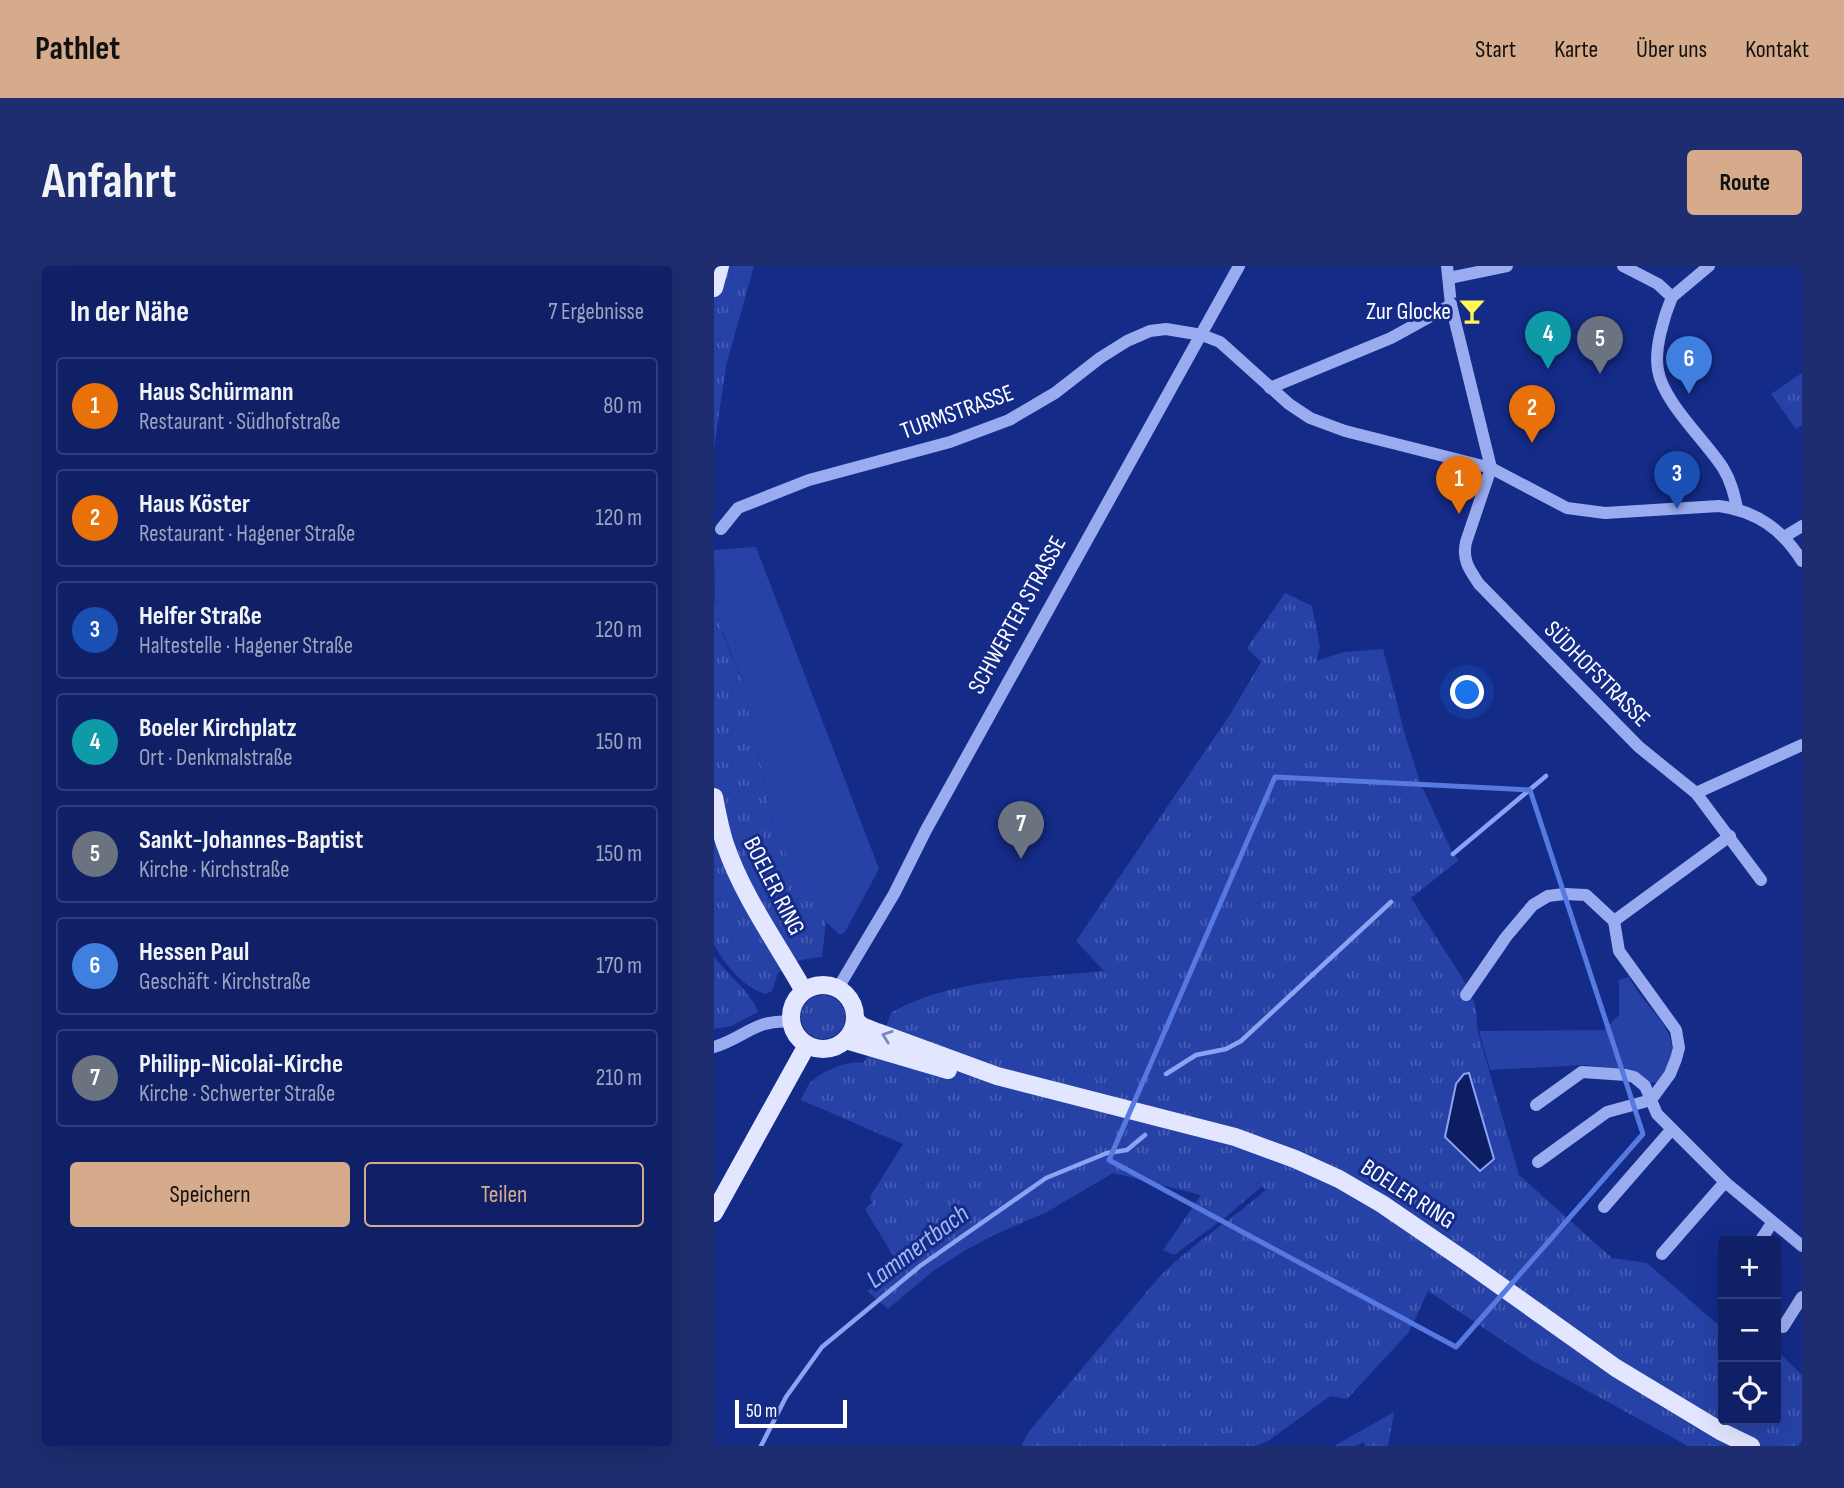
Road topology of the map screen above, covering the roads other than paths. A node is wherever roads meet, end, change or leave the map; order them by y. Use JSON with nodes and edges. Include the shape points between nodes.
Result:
{"nodes":[{"id":1,"x":720,"y":266,"type":"edge"},
{"id":2,"x":1239,"y":266,"type":"edge"},
{"id":3,"x":1507,"y":266,"type":"edge"},
{"id":4,"x":1623,"y":266,"type":"edge"},
{"id":5,"x":1709,"y":266,"type":"edge"},
{"id":6,"x":1448,"y":272,"type":"edge"},
{"id":7,"x":714,"y":288,"type":"edge"},
{"id":8,"x":1672,"y":297,"type":"junction"},
{"id":9,"x":1451,"y":305,"type":"junction"},
{"id":10,"x":1202,"y":335,"type":"junction"},
{"id":11,"x":1270,"y":387,"type":"junction"},
{"id":12,"x":1492,"y":468,"type":"junction"},
{"id":13,"x":1737,"y":508,"type":"junction"},
{"id":14,"x":1802,"y":526,"type":"edge"},
{"id":15,"x":721,"y":529,"type":"dead end"},
{"id":16,"x":1784,"y":537,"type":"junction"},
{"id":17,"x":1802,"y":561,"type":"edge"},
{"id":18,"x":1802,"y":745,"type":"edge"},
{"id":19,"x":1696,"y":793,"type":"junction"},
{"id":20,"x":714,"y":797,"type":"edge"},
{"id":21,"x":1730,"y":836,"type":"junction"},
{"id":22,"x":1761,"y":880,"type":"dead end"},
{"id":23,"x":1614,"y":921,"type":"junction"},
{"id":24,"x":838,"y":988,"type":"junction"},
{"id":25,"x":804,"y":991,"type":"junction"},
{"id":26,"x":1466,"y":995,"type":"dead end"},
{"id":27,"x":855,"y":1020,"type":"junction"},
{"id":28,"x":791,"y":1022,"type":"junction"},
{"id":29,"x":846,"y":1040,"type":"junction"},
{"id":30,"x":807,"y":1045,"type":"junction"},
{"id":31,"x":714,"y":1046,"type":"edge"},
{"id":32,"x":997,"y":1076,"type":"junction"},
{"id":33,"x":1651,"y":1100,"type":"junction"},
{"id":34,"x":1535,"y":1105,"type":"dead end"},
{"id":35,"x":1672,"y":1129,"type":"junction"},
{"id":36,"x":1538,"y":1162,"type":"dead end"},
{"id":37,"x":1725,"y":1182,"type":"junction"},
{"id":38,"x":1604,"y":1207,"type":"dead end"},
{"id":39,"x":714,"y":1213,"type":"edge"},
{"id":40,"x":1772,"y":1223,"type":"junction"},
{"id":41,"x":1763,"y":1236,"type":"edge"},
{"id":42,"x":1802,"y":1246,"type":"edge"},
{"id":43,"x":1662,"y":1254,"type":"dead end"},
{"id":44,"x":1802,"y":1297,"type":"edge"},
{"id":45,"x":1783,"y":1327,"type":"dead end"},
{"id":46,"x":1751,"y":1446,"type":"edge"}],
"edges":[{"from":1,"to":7,"type":"main road"},
{"from":2,"to":10,"type":"street","name":"SCHWERTER STRASSE"},
{"from":3,"to":6,"type":"street"},
{"from":4,"to":8,"type":"street"},
{"from":5,"to":8,"type":"street"},
{"from":6,"to":9,"type":"street"},
{"from":8,"to":13,"type":"street","via":[[1658,371],[1677,407],[1723,468]]},
{"from":9,"to":11,"type":"street","via":[[1391,338]]},
{"from":9,"to":12,"type":"street"},
{"from":10,"to":11,"type":"street","name":"TURMSTRASSE","via":[[1220,342]]},
{"from":10,"to":15,"type":"street","name":"TURMSTRASSE","via":[[1166,328],[1150,331],[1100,358],[1055,393],[1009,420],[950,442],[809,480],[738,508]]},
{"from":10,"to":24,"type":"street","name":"SCHWERTER STRASSE"},
{"from":11,"to":12,"type":"street","name":"TURMSTRASSE","via":[[1310,418],[1345,431]]},
{"from":12,"to":13,"type":"street","name":"TURMSTRASSE","via":[[1567,508],[1605,513]]},
{"from":12,"to":19,"type":"street","name":"SÜDHOFSTRASSE","via":[[1466,542],[1466,564],[1479,584],[1639,747]]},
{"from":13,"to":16,"type":"street"},
{"from":14,"to":16,"type":"street"},
{"from":16,"to":17,"type":"street"},
{"from":18,"to":19,"type":"street"},
{"from":19,"to":21,"type":"street","name":"SÜDHOFSTRASSE"},
{"from":20,"to":25,"type":"main road","name":"BOELER RING","via":[[724,844],[769,935]]},
{"from":21,"to":22,"type":"street","name":"SÜDHOFSTRASSE"},
{"from":21,"to":23,"type":"street"},
{"from":23,"to":26,"type":"street","via":[[1586,895],[1548,896],[1533,905],[1506,937]]},
{"from":23,"to":33,"type":"street","via":[[1619,951],[1676,1030],[1676,1059]]},
{"from":24,"to":25,"type":"main road","via":[[825,985]]},
{"from":24,"to":27,"type":"main road","via":[[850,1000]]},
{"from":25,"to":28,"type":"main road","via":[[794,1004]]},
{"from":27,"to":29,"type":"main road"},
{"from":32,"to":27,"type":"main road","name":"BOELER RING","one_way":true},
{"from":28,"to":30,"type":"main road"},
{"from":28,"to":31,"type":"street","via":[[764,1022]]},
{"from":29,"to":30,"type":"main road","via":[[823,1050]]},
{"from":29,"to":32,"type":"main road","name":"BOELER RING","via":[[955,1071]]},
{"from":30,"to":39,"type":"main road"},
{"from":32,"to":46,"type":"main road","name":"BOELER RING","via":[[1235,1137],[1339,1179],[1464,1259],[1616,1368]]},
{"from":33,"to":34,"type":"street","via":[[1634,1077],[1582,1072]]},
{"from":33,"to":35,"type":"street"},
{"from":33,"to":36,"type":"street","via":[[1607,1112]]},
{"from":35,"to":37,"type":"street"},
{"from":35,"to":38,"type":"street"},
{"from":37,"to":40,"type":"street"},
{"from":37,"to":43,"type":"street"},
{"from":40,"to":41,"type":"street"},
{"from":40,"to":42,"type":"street"},
{"from":44,"to":45,"type":"street"}]}
